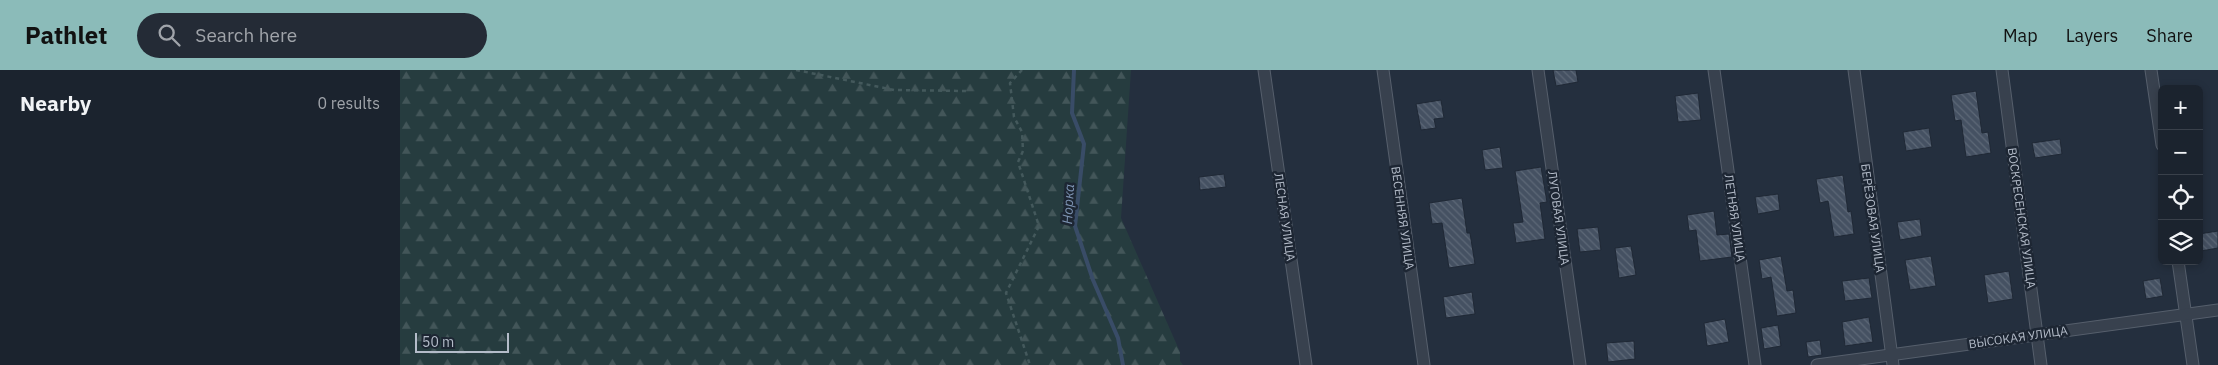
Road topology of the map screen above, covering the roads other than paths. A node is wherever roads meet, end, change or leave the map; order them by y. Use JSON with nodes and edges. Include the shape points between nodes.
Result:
{"nodes":[{"id":1,"x":1264,"y":70,"type":"edge"},
{"id":2,"x":1383,"y":70,"type":"edge"},
{"id":3,"x":1538,"y":70,"type":"edge"},
{"id":4,"x":1714,"y":70,"type":"edge"},
{"id":5,"x":1854,"y":70,"type":"edge"},
{"id":6,"x":2002,"y":70,"type":"edge"},
{"id":7,"x":2151,"y":70,"type":"edge"},
{"id":8,"x":2160,"y":130,"type":"edge"},
{"id":9,"x":2179,"y":265,"type":"edge"},
{"id":10,"x":2218,"y":310,"type":"edge"},
{"id":11,"x":2186,"y":314,"type":"junction"},
{"id":12,"x":2037,"y":334,"type":"junction"},
{"id":13,"x":1892,"y":360,"type":"edge"},
{"id":14,"x":1306,"y":365,"type":"edge"},
{"id":15,"x":1424,"y":365,"type":"edge"},
{"id":16,"x":1580,"y":365,"type":"edge"},
{"id":17,"x":1755,"y":365,"type":"edge"},
{"id":18,"x":1817,"y":365,"type":"edge"},
{"id":19,"x":2042,"y":365,"type":"edge"},
{"id":20,"x":2193,"y":365,"type":"edge"}],
"edges":[{"from":1,"to":14,"type":"street","name":"ЛЕСНАЯ УЛИЦА"},
{"from":2,"to":15,"type":"street","name":"ВЕСЕННЯЯ УЛИЦА"},
{"from":3,"to":16,"type":"street","name":"ЛУГОВАЯ УЛИЦА"},
{"from":4,"to":17,"type":"street","name":"ЛЕТНЯЯ УЛИЦА"},
{"from":5,"to":13,"type":"street","name":"БЕРЁЗОВАЯ УЛИЦА"},
{"from":6,"to":12,"type":"street","name":"ВОСКРЕСЕНСКАЯ УЛИЦА"},
{"from":7,"to":8,"type":"street"},
{"from":9,"to":11,"type":"street"},
{"from":10,"to":11,"type":"street","name":"ВЫСОКАЯ УЛИЦА"},
{"from":11,"to":12,"type":"street","name":"ВЫСОКАЯ УЛИЦА"},
{"from":11,"to":20,"type":"street"},
{"from":12,"to":13,"type":"street","name":"ВЫСОКАЯ УЛИЦА"},
{"from":12,"to":19,"type":"street","name":"ВОСКРЕСЕНСКАЯ УЛИЦА"},
{"from":13,"to":18,"type":"street","name":"ВЫСОКАЯ УЛИЦА"}]}
